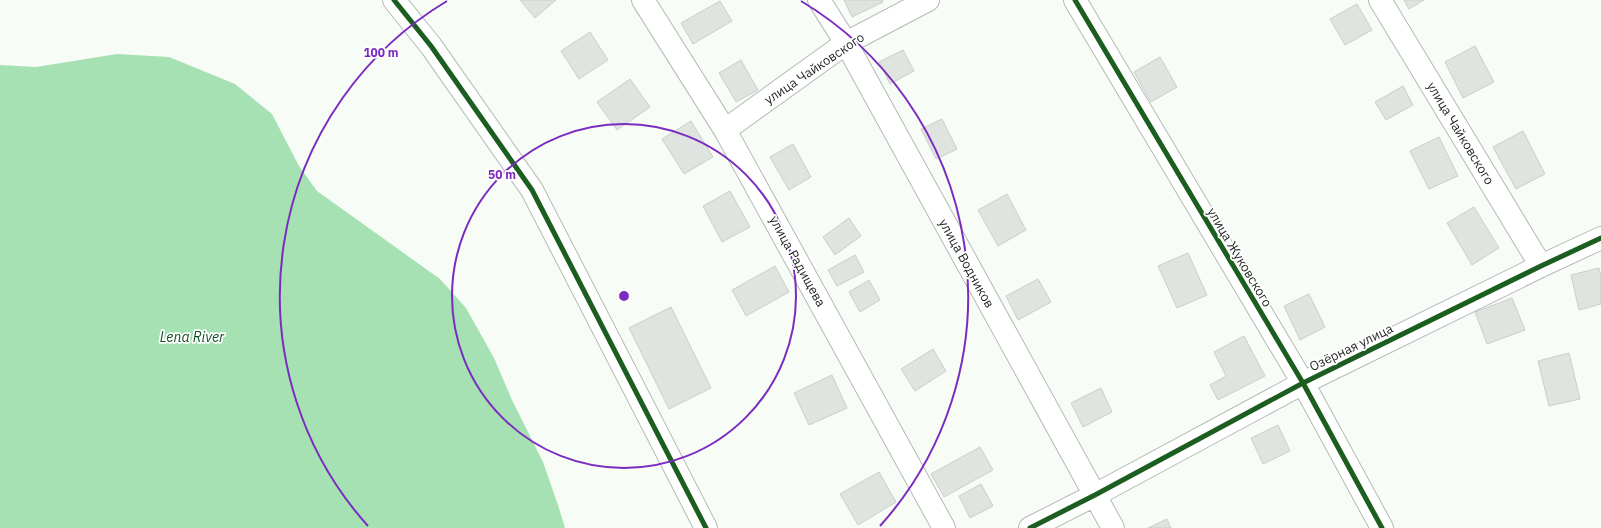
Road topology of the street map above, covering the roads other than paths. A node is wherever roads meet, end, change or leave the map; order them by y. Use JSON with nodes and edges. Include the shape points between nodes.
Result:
{"nodes":[{"id":1,"x":394,"y":0,"type":"edge"},
{"id":2,"x":643,"y":0,"type":"edge"},
{"id":3,"x":819,"y":0,"type":"edge"},
{"id":4,"x":928,"y":0,"type":"edge"},
{"id":5,"x":1075,"y":0,"type":"edge"},
{"id":6,"x":1380,"y":0,"type":"edge"},
{"id":7,"x":846,"y":43,"type":"junction"},
{"id":8,"x":725,"y":130,"type":"junction"},
{"id":9,"x":1601,"y":238,"type":"edge"},
{"id":10,"x":1541,"y":266,"type":"junction"},
{"id":11,"x":1302,"y":383,"type":"junction"},
{"id":12,"x":1095,"y":495,"type":"junction"},
{"id":13,"x":706,"y":528,"type":"edge"},
{"id":14,"x":944,"y":528,"type":"edge"},
{"id":15,"x":1030,"y":528,"type":"edge"},
{"id":16,"x":1113,"y":528,"type":"edge"},
{"id":17,"x":1382,"y":528,"type":"edge"}],
"edges":[{"from":1,"to":13,"type":"street","via":[[431,46],[532,190]]},
{"from":2,"to":8,"type":"street","name":"улица Радищева"},
{"from":3,"to":7,"type":"street","name":"улица Водников"},
{"from":4,"to":7,"type":"street","name":"улица Чайковского"},
{"from":5,"to":11,"type":"street","name":"улица Жуковского"},
{"from":6,"to":10,"type":"street","name":"улица Чайковского"},
{"from":7,"to":8,"type":"street","name":"улица Чайковского"},
{"from":7,"to":12,"type":"street","name":"улица Водников"},
{"from":8,"to":14,"type":"street","name":"улица Радищева"},
{"from":9,"to":10,"type":"street","name":"Озёрная улица"},
{"from":10,"to":11,"type":"street","name":"Озёрная улица"},
{"from":11,"to":12,"type":"street","name":"Озёрная улица"},
{"from":11,"to":17,"type":"street","name":"улица Жуковского"},
{"from":12,"to":15,"type":"street","name":"Озёрная улица"},
{"from":12,"to":16,"type":"street","name":"улица Водников"}]}
